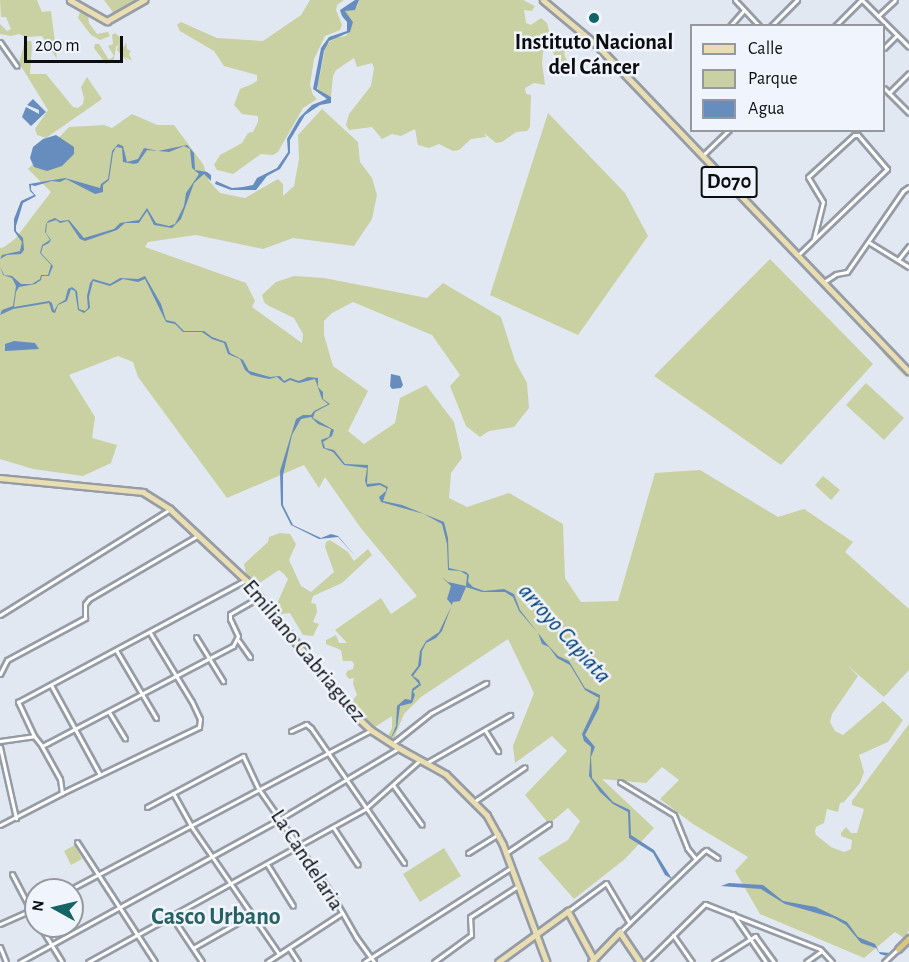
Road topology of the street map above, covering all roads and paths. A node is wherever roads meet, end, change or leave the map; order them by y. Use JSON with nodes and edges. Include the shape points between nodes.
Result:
{"nodes":[{"id":1,"x":144,"y":0,"type":"edge"},
{"id":2,"x":543,"y":0,"type":"edge"},
{"id":3,"x":735,"y":0,"type":"edge"},
{"id":4,"x":742,"y":0,"type":"edge"},
{"id":5,"x":797,"y":0,"type":"edge"},
{"id":6,"x":862,"y":0,"type":"edge"},
{"id":7,"x":895,"y":0,"type":"edge"},
{"id":8,"x":74,"y":1,"type":"edge"},
{"id":9,"x":738,"y":4,"type":"junction"},
{"id":10,"x":744,"y":10,"type":"junction"},
{"id":11,"x":878,"y":16,"type":"junction"},
{"id":12,"x":732,"y":24,"type":"edge"},
{"id":13,"x":757,"y":24,"type":"edge"},
{"id":14,"x":773,"y":24,"type":"edge"},
{"id":15,"x":837,"y":24,"type":"edge"},
{"id":16,"x":897,"y":35,"type":"junction"},
{"id":17,"x":0,"y":42,"type":"edge"},
{"id":18,"x":885,"y":47,"type":"edge"},
{"id":19,"x":909,"y":47,"type":"edge"},
{"id":20,"x":17,"y":66,"type":"dead end"},
{"id":21,"x":909,"y":73,"type":"edge"},
{"id":22,"x":885,"y":89,"type":"edge"},
{"id":23,"x":889,"y":93,"type":"junction"},
{"id":24,"x":909,"y":113,"type":"edge"},
{"id":25,"x":727,"y":132,"type":"edge"},
{"id":26,"x":703,"y":155,"type":"junction"},
{"id":27,"x":909,"y":187,"type":"edge"},
{"id":28,"x":814,"y":239,"type":"junction"},
{"id":29,"x":870,"y":243,"type":"junction"},
{"id":30,"x":909,"y":246,"type":"edge"},
{"id":31,"x":798,"y":255,"type":"junction"},
{"id":32,"x":898,"y":260,"type":"junction"},
{"id":33,"x":909,"y":267,"type":"edge"},
{"id":34,"x":824,"y":282,"type":"junction"},
{"id":35,"x":908,"y":369,"type":"edge"},
{"id":36,"x":0,"y":478,"type":"edge"},
{"id":37,"x":170,"y":509,"type":"junction"},
{"id":38,"x":199,"y":535,"type":"junction"},
{"id":39,"x":246,"y":579,"type":"junction"},
{"id":40,"x":260,"y":596,"type":"junction"},
{"id":41,"x":0,"y":615,"type":"edge"},
{"id":42,"x":150,"y":633,"type":"junction"},
{"id":43,"x":196,"y":637,"type":"dead end"},
{"id":44,"x":238,"y":640,"type":"junction"},
{"id":45,"x":116,"y":650,"type":"junction"},
{"id":46,"x":250,"y":657,"type":"dead end"},
{"id":47,"x":209,"y":658,"type":"junction"},
{"id":48,"x":0,"y":674,"type":"edge"},
{"id":49,"x":175,"y":676,"type":"junction"},
{"id":50,"x":223,"y":681,"type":"dead end"},
{"id":51,"x":486,"y":683,"type":"dead end"},
{"id":52,"x":51,"y":685,"type":"junction"},
{"id":53,"x":141,"y":694,"type":"junction"},
{"id":54,"x":109,"y":712,"type":"junction"},
{"id":55,"x":510,"y":714,"type":"dead end"},
{"id":56,"x":156,"y":718,"type":"dead end"},
{"id":57,"x":74,"y":730,"type":"junction"},
{"id":58,"x":371,"y":730,"type":"junction"},
{"id":59,"x":485,"y":730,"type":"junction"},
{"id":60,"x":291,"y":731,"type":"dead end"},
{"id":61,"x":34,"y":736,"type":"junction"},
{"id":62,"x":125,"y":739,"type":"dead end"},
{"id":63,"x":0,"y":741,"type":"edge"},
{"id":64,"x":392,"y":744,"type":"junction"},
{"id":65,"x":42,"y":746,"type":"junction"},
{"id":66,"x":0,"y":747,"type":"edge"},
{"id":67,"x":399,"y":748,"type":"junction"},
{"id":68,"x":498,"y":751,"type":"dead end"},
{"id":69,"x":329,"y":752,"type":"junction"},
{"id":70,"x":421,"y":759,"type":"junction"},
{"id":71,"x":429,"y":762,"type":"junction"},
{"id":72,"x":525,"y":767,"type":"dead end"},
{"id":73,"x":100,"y":775,"type":"junction"},
{"id":74,"x":347,"y":781,"type":"junction"},
{"id":75,"x":621,"y":783,"type":"dead end"},
{"id":76,"x":393,"y":785,"type":"junction"},
{"id":77,"x":258,"y":788,"type":"junction"},
{"id":78,"x":62,"y":793,"type":"junction"},
{"id":79,"x":173,"y":793,"type":"junction"},
{"id":80,"x":475,"y":801,"type":"junction"},
{"id":81,"x":147,"y":807,"type":"dead end"},
{"id":82,"x":365,"y":808,"type":"junction"},
{"id":83,"x":16,"y":818,"type":"junction"},
{"id":84,"x":280,"y":819,"type":"junction"},
{"id":85,"x":549,"y":824,"type":"dead end"},
{"id":86,"x":0,"y":825,"type":"edge"},
{"id":87,"x":422,"y":825,"type":"dead end"},
{"id":88,"x":191,"y":826,"type":"junction"},
{"id":89,"x":333,"y":827,"type":"junction"},
{"id":90,"x":498,"y":834,"type":"junction"},
{"id":91,"x":77,"y":842,"type":"dead end"},
{"id":92,"x":300,"y":846,"type":"junction"},
{"id":93,"x":468,"y":853,"type":"dead end"},
{"id":94,"x":506,"y":853,"type":"junction"},
{"id":95,"x":212,"y":856,"type":"junction"},
{"id":96,"x":718,"y":858,"type":"dead end"},
{"id":97,"x":696,"y":859,"type":"junction"},
{"id":98,"x":404,"y":863,"type":"dead end"},
{"id":99,"x":267,"y":864,"type":"junction"},
{"id":100,"x":358,"y":865,"type":"dead end"},
{"id":101,"x":512,"y":867,"type":"junction"},
{"id":102,"x":12,"y":874,"type":"dead end"},
{"id":103,"x":98,"y":875,"type":"junction"},
{"id":104,"x":84,"y":882,"type":"edge"},
{"id":105,"x":230,"y":883,"type":"junction"},
{"id":106,"x":518,"y":886,"type":"junction"},
{"id":107,"x":24,"y":898,"type":"edge"},
{"id":108,"x":293,"y":906,"type":"dead end"},
{"id":109,"x":118,"y":908,"type":"junction"},
{"id":110,"x":568,"y":911,"type":"junction"},
{"id":111,"x":24,"y":913,"type":"edge"},
{"id":112,"x":342,"y":913,"type":"junction"},
{"id":113,"x":733,"y":914,"type":"junction"},
{"id":114,"x":252,"y":915,"type":"junction"},
{"id":115,"x":172,"y":917,"type":"junction"},
{"id":116,"x":629,"y":922,"type":"junction"},
{"id":117,"x":0,"y":924,"type":"edge"},
{"id":118,"x":620,"y":932,"type":"junction"},
{"id":119,"x":137,"y":935,"type":"junction"},
{"id":120,"x":535,"y":935,"type":"junction"},
{"id":121,"x":673,"y":935,"type":"junction"},
{"id":122,"x":47,"y":938,"type":"edge"},
{"id":123,"x":909,"y":938,"type":"edge"},
{"id":124,"x":750,"y":939,"type":"junction"},
{"id":125,"x":51,"y":945,"type":"junction"},
{"id":126,"x":0,"y":947,"type":"edge"},
{"id":127,"x":193,"y":948,"type":"junction"},
{"id":128,"x":289,"y":948,"type":"junction"},
{"id":129,"x":898,"y":949,"type":"joint"},
{"id":130,"x":822,"y":951,"type":"junction"},
{"id":131,"x":279,"y":954,"type":"junction"},
{"id":132,"x":370,"y":957,"type":"junction"},
{"id":133,"x":592,"y":961,"type":"edge"},
{"id":134,"x":6,"y":962,"type":"edge"},
{"id":135,"x":20,"y":962,"type":"edge"},
{"id":136,"x":63,"y":962,"type":"edge"},
{"id":137,"x":87,"y":962,"type":"edge"},
{"id":138,"x":155,"y":962,"type":"edge"},
{"id":139,"x":202,"y":962,"type":"edge"},
{"id":140,"x":267,"y":962,"type":"edge"},
{"id":141,"x":298,"y":962,"type":"edge"},
{"id":142,"x":364,"y":962,"type":"edge"},
{"id":143,"x":374,"y":962,"type":"edge"},
{"id":144,"x":434,"y":962,"type":"edge"},
{"id":145,"x":498,"y":962,"type":"edge"},
{"id":146,"x":547,"y":962,"type":"edge"},
{"id":147,"x":640,"y":962,"type":"edge"},
{"id":148,"x":646,"y":962,"type":"edge"},
{"id":149,"x":692,"y":962,"type":"edge"},
{"id":150,"x":714,"y":962,"type":"edge"},
{"id":151,"x":766,"y":962,"type":"edge"},
{"id":152,"x":774,"y":962,"type":"edge"},
{"id":153,"x":806,"y":962,"type":"edge"},
{"id":154,"x":832,"y":962,"type":"edge"},
{"id":155,"x":884,"y":962,"type":"edge"}],
"edges":[{"from":1,"to":8,"type":"main road","via":[[107,21]]},
{"from":2,"to":26,"type":"main road","number":"D070","via":[[583,30]]},
{"from":3,"to":9,"type":"street"},
{"from":4,"to":9,"type":"street"},
{"from":5,"to":14,"type":"street"},
{"from":6,"to":11,"type":"street"},
{"from":6,"to":15,"type":"street"},
{"from":7,"to":11,"type":"street"},
{"from":9,"to":10,"type":"street"},
{"from":10,"to":12,"type":"street"},
{"from":10,"to":13,"type":"street"},
{"from":11,"to":16,"type":"street"},
{"from":16,"to":18,"type":"street"},
{"from":16,"to":19,"type":"street"},
{"from":17,"to":20,"type":"street"},
{"from":21,"to":23,"type":"street"},
{"from":22,"to":23,"type":"street"},
{"from":23,"to":24,"type":"street"},
{"from":25,"to":26,"type":"street"},
{"from":26,"to":31,"type":"main road","number":"D070"},
{"from":27,"to":29,"type":"street"},
{"from":28,"to":28,"type":"street","via":[[886,169],[858,135],[808,177],[823,205]]},
{"from":28,"to":31,"type":"street"},
{"from":29,"to":32,"type":"street"},
{"from":29,"to":34,"type":"street","via":[[847,272]]},
{"from":30,"to":32,"type":"street"},
{"from":31,"to":34,"type":"main road","number":"D070"},
{"from":32,"to":33,"type":"street"},
{"from":34,"to":35,"type":"main road","number":"D070"},
{"from":36,"to":37,"type":"main road","name":"Emiliano Gabriaguez","via":[[143,492]]},
{"from":37,"to":38,"type":"main road","name":"Emiliano Gabriaguez"},
{"from":37,"to":41,"type":"street"},
{"from":38,"to":39,"type":"main road","name":"Emiliano Gabriaguez"},
{"from":38,"to":48,"type":"street","via":[[89,599],[85,618],[8,660]]},
{"from":39,"to":40,"type":"main road","name":"Emiliano Gabriaguez"},
{"from":39,"to":42,"type":"street"},
{"from":40,"to":44,"type":"street","via":[[231,614]]},
{"from":40,"to":58,"type":"main road","name":"Emiliano Gabriaguez","via":[[339,697]]},
{"from":42,"to":45,"type":"street"},
{"from":42,"to":49,"type":"street"},
{"from":43,"to":47,"type":"street"},
{"from":44,"to":46,"type":"street"},
{"from":44,"to":47,"type":"street"},
{"from":45,"to":52,"type":"street"},
{"from":45,"to":53,"type":"street"},
{"from":47,"to":49,"type":"street"},
{"from":47,"to":50,"type":"street"},
{"from":49,"to":53,"type":"street"},
{"from":49,"to":73,"type":"street","via":[[192,702],[200,719],[199,727]]},
{"from":51,"to":64,"type":"street","via":[[431,712]]},
{"from":52,"to":57,"type":"street"},
{"from":52,"to":61,"type":"street","via":[[18,702]]},
{"from":53,"to":54,"type":"street"},
{"from":53,"to":56,"type":"street"},
{"from":54,"to":57,"type":"street"},
{"from":54,"to":62,"type":"street"},
{"from":55,"to":59,"type":"street"},
{"from":57,"to":65,"type":"street"},
{"from":57,"to":73,"type":"street"},
{"from":58,"to":64,"type":"main road","name":"Emiliano Gabriaguez"},
{"from":58,"to":69,"type":"street"},
{"from":59,"to":68,"type":"street"},
{"from":59,"to":71,"type":"street"},
{"from":60,"to":69,"type":"street","via":[[306,724]]},
{"from":61,"to":63,"type":"street"},
{"from":61,"to":65,"type":"street"},
{"from":64,"to":67,"type":"main road","name":"Emiliano Gabriaguez"},
{"from":65,"to":78,"type":"street","via":[[60,779]]},
{"from":66,"to":83,"type":"street"},
{"from":67,"to":70,"type":"main road","name":"Emiliano Gabriaguez"},
{"from":67,"to":74,"type":"street"},
{"from":69,"to":74,"type":"street"},
{"from":69,"to":77,"type":"street"},
{"from":70,"to":71,"type":"main road","name":"Emiliano Gabriaguez"},
{"from":70,"to":76,"type":"street"},
{"from":71,"to":80,"type":"main road","name":"Emiliano Gabriaguez"},
{"from":72,"to":80,"type":"street"},
{"from":73,"to":78,"type":"street"},
{"from":74,"to":82,"type":"street"},
{"from":74,"to":84,"type":"street"},
{"from":75,"to":97,"type":"street","via":[[674,815],[687,848]]},
{"from":76,"to":82,"type":"street"},
{"from":76,"to":87,"type":"street"},
{"from":77,"to":79,"type":"street","name":"La Candelaria","via":[[243,756]]},
{"from":77,"to":84,"type":"street","name":"La Candelaria"},
{"from":77,"to":88,"type":"street"},
{"from":78,"to":83,"type":"street"},
{"from":79,"to":81,"type":"street"},
{"from":79,"to":88,"type":"street"},
{"from":80,"to":90,"type":"main road","name":"Emiliano Gabriaguez"},
{"from":82,"to":89,"type":"street"},
{"from":82,"to":98,"type":"street"},
{"from":83,"to":86,"type":"street"},
{"from":84,"to":92,"type":"street","name":"La Candelaria"},
{"from":84,"to":95,"type":"street"},
{"from":85,"to":94,"type":"street"},
{"from":88,"to":95,"type":"street"},
{"from":88,"to":103,"type":"street"},
{"from":89,"to":92,"type":"street"},
{"from":89,"to":100,"type":"street"},
{"from":90,"to":93,"type":"street"},
{"from":90,"to":94,"type":"main road","name":"Emiliano Gabriaguez"},
{"from":91,"to":103,"type":"street"},
{"from":92,"to":99,"type":"street"},
{"from":92,"to":112,"type":"street","name":"La Candelaria"},
{"from":94,"to":101,"type":"main road","name":"Emiliano Gabriaguez"},
{"from":95,"to":105,"type":"street"},
{"from":95,"to":109,"type":"street"},
{"from":96,"to":97,"type":"street","via":[[706,850]]},
{"from":97,"to":116,"type":"street"},
{"from":99,"to":105,"type":"street"},
{"from":99,"to":108,"type":"street"},
{"from":101,"to":106,"type":"main road","name":"Emiliano Gabriaguez"},
{"from":101,"to":132,"type":"street"},
{"from":102,"to":107,"type":"street"},
{"from":103,"to":104,"type":"street"},
{"from":103,"to":109,"type":"street"},
{"from":105,"to":114,"type":"street"},
{"from":105,"to":115,"type":"street"},
{"from":106,"to":120,"type":"main road","name":"Emiliano Gabriaguez"},
{"from":106,"to":144,"type":"street","via":[[470,917],[471,935]]},
{"from":109,"to":119,"type":"street"},
{"from":109,"to":125,"type":"street"},
{"from":110,"to":116,"type":"street","via":[[606,883]]},
{"from":110,"to":120,"type":"main road"},
{"from":110,"to":133,"type":"main road"},
{"from":111,"to":117,"type":"street"},
{"from":112,"to":128,"type":"street"},
{"from":112,"to":132,"type":"street","name":"La Candelaria"},
{"from":113,"to":121,"type":"street","via":[[705,904]]},
{"from":113,"to":124,"type":"street"},
{"from":113,"to":130,"type":"street"},
{"from":114,"to":127,"type":"street"},
{"from":114,"to":131,"type":"street"},
{"from":115,"to":119,"type":"street"},
{"from":115,"to":127,"type":"street"},
{"from":116,"to":118,"type":"street"},
{"from":118,"to":133,"type":"main road"},
{"from":118,"to":147,"type":"main road"},
{"from":119,"to":137,"type":"street"},
{"from":119,"to":138,"type":"street"},
{"from":120,"to":145,"type":"main road"},
{"from":120,"to":146,"type":"main road","name":"Emiliano Gabriaguez"},
{"from":121,"to":148,"type":"street"},
{"from":121,"to":149,"type":"street"},
{"from":122,"to":125,"type":"street"},
{"from":123,"to":129,"type":"highway"},
{"from":124,"to":150,"type":"street"},
{"from":124,"to":151,"type":"street"},
{"from":124,"to":152,"type":"street","via":[[755,936]]},
{"from":125,"to":135,"type":"street"},
{"from":125,"to":136,"type":"street"},
{"from":126,"to":134,"type":"street"},
{"from":127,"to":139,"type":"street"},
{"from":128,"to":131,"type":"street"},
{"from":128,"to":141,"type":"street"},
{"from":129,"to":155,"type":"street"},
{"from":130,"to":153,"type":"street"},
{"from":130,"to":154,"type":"street"},
{"from":131,"to":140,"type":"street"},
{"from":132,"to":142,"type":"street"},
{"from":132,"to":143,"type":"street","name":"La Candelaria"}]}
